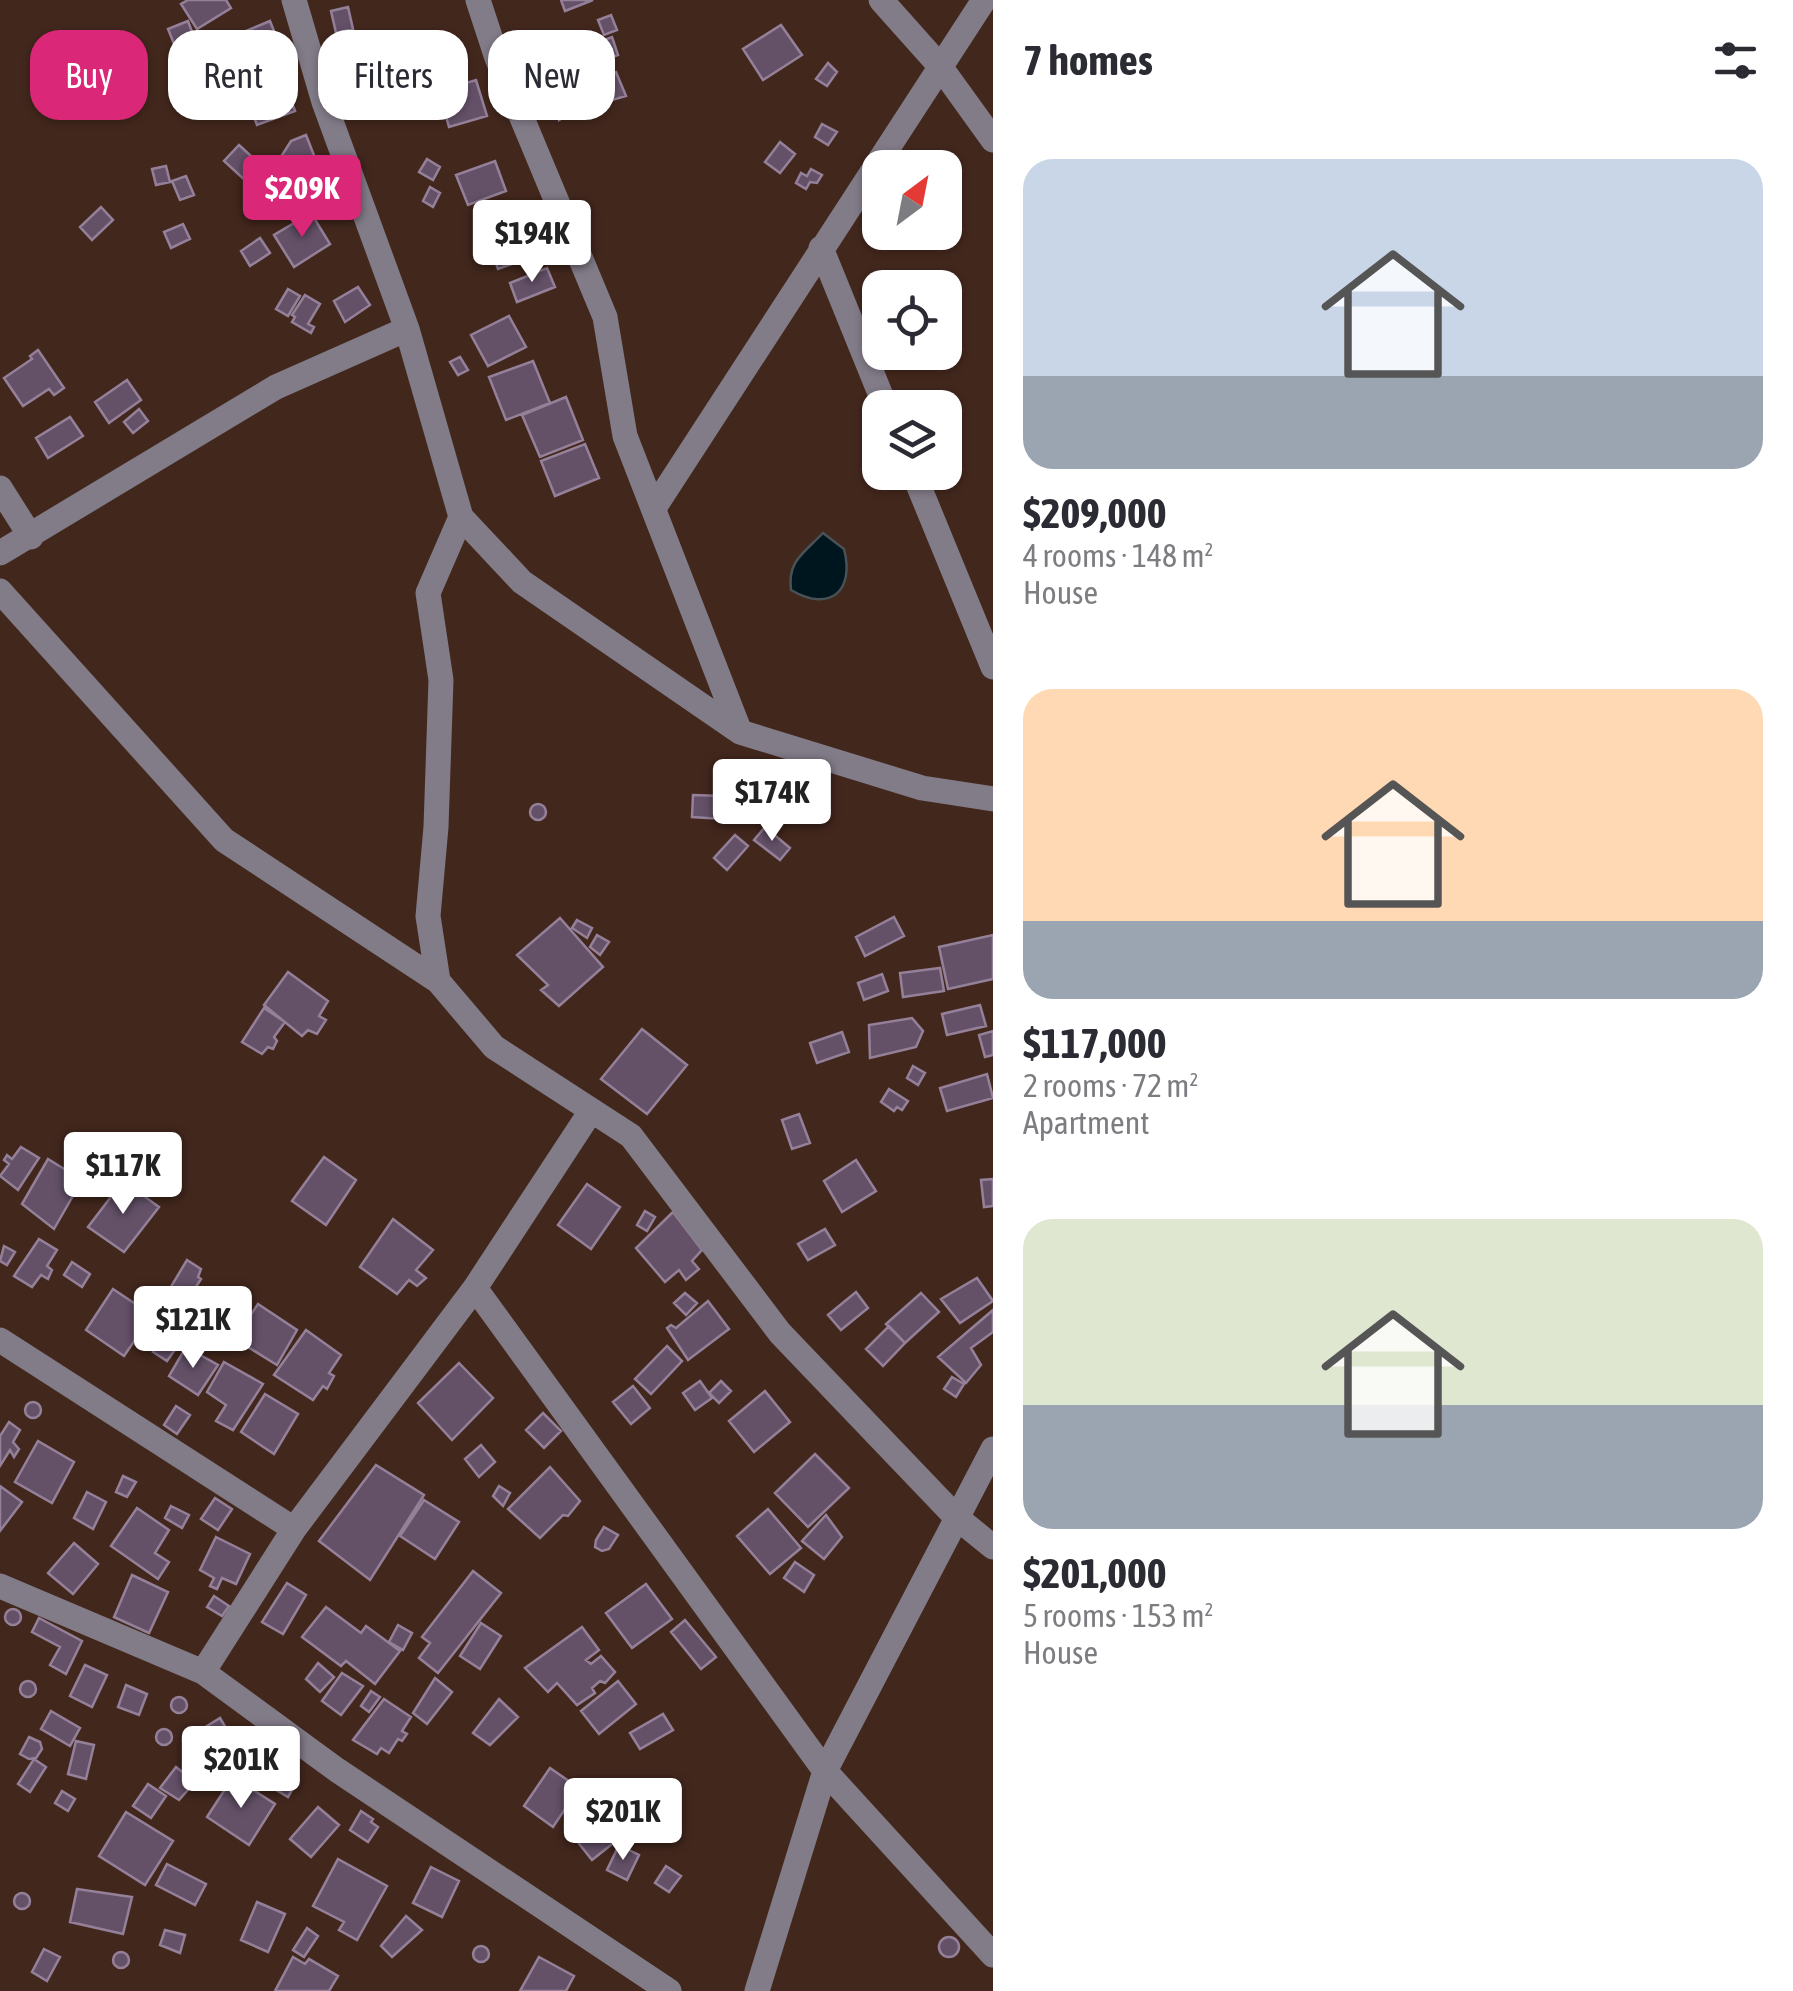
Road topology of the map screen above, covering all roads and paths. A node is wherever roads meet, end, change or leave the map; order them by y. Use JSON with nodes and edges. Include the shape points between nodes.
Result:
{"nodes":[{"id":1,"x":294,"y":0,"type":"edge"},
{"id":2,"x":478,"y":0,"type":"edge"},
{"id":3,"x":881,"y":0,"type":"edge"},
{"id":4,"x":984,"y":0,"type":"edge"},
{"id":5,"x":940,"y":65,"type":"junction"},
{"id":6,"x":993,"y":140,"type":"edge"},
{"id":7,"x":821,"y":248,"type":"junction"},
{"id":8,"x":407,"y":330,"type":"junction"},
{"id":9,"x":879,"y":390,"type":"edge"},
{"id":10,"x":0,"y":488,"type":"edge"},
{"id":11,"x":920,"y":490,"type":"edge"},
{"id":12,"x":654,"y":508,"type":"junction"},
{"id":13,"x":461,"y":516,"type":"junction"},
{"id":14,"x":31,"y":537,"type":"junction"},
{"id":15,"x":0,"y":553,"type":"edge"},
{"id":16,"x":0,"y":591,"type":"edge"},
{"id":17,"x":993,"y":668,"type":"edge"},
{"id":18,"x":740,"y":732,"type":"junction"},
{"id":19,"x":993,"y":799,"type":"edge"},
{"id":20,"x":438,"y":981,"type":"junction"},
{"id":21,"x":591,"y":1111,"type":"junction"},
{"id":22,"x":475,"y":1288,"type":"junction"},
{"id":23,"x":0,"y":1340,"type":"edge"},
{"id":24,"x":993,"y":1450,"type":"edge"},
{"id":25,"x":956,"y":1518,"type":"junction"},
{"id":26,"x":294,"y":1529,"type":"junction"},
{"id":27,"x":993,"y":1547,"type":"edge"},
{"id":28,"x":0,"y":1586,"type":"edge"},
{"id":29,"x":203,"y":1672,"type":"junction"},
{"id":30,"x":826,"y":1770,"type":"junction"},
{"id":31,"x":993,"y":1954,"type":"edge"},
{"id":32,"x":670,"y":1991,"type":"edge"},
{"id":33,"x":758,"y":1991,"type":"edge"}],
"edges":[{"from":1,"to":8,"type":"street"},
{"from":2,"to":12,"type":"street","via":[[605,317],[625,436]]},
{"from":3,"to":5,"type":"street"},
{"from":4,"to":5,"type":"street"},
{"from":5,"to":6,"type":"street"},
{"from":5,"to":7,"type":"street"},
{"from":7,"to":9,"type":"street"},
{"from":7,"to":12,"type":"street"},
{"from":8,"to":13,"type":"street"},
{"from":8,"to":14,"type":"street","via":[[276,387]]},
{"from":10,"to":14,"type":"street"},
{"from":11,"to":17,"type":"street"},
{"from":12,"to":18,"type":"street"},
{"from":13,"to":18,"type":"street","via":[[522,582]]},
{"from":13,"to":20,"type":"street","via":[[428,593],[440,680],[428,916]]},
{"from":14,"to":15,"type":"street"},
{"from":16,"to":20,"type":"street","via":[[224,840]]},
{"from":18,"to":19,"type":"street","via":[[922,788]]},
{"from":20,"to":21,"type":"street","via":[[494,1047]]},
{"from":21,"to":22,"type":"street"},
{"from":21,"to":25,"type":"street","via":[[631,1136],[780,1333]]},
{"from":22,"to":26,"type":"street"},
{"from":22,"to":30,"type":"street"},
{"from":23,"to":26,"type":"street"},
{"from":24,"to":25,"type":"street"},
{"from":25,"to":27,"type":"street"},
{"from":25,"to":30,"type":"street"},
{"from":26,"to":29,"type":"street"},
{"from":28,"to":29,"type":"street"},
{"from":29,"to":32,"type":"street","via":[[337,1770]]},
{"from":30,"to":31,"type":"street"},
{"from":30,"to":33,"type":"street"}]}
